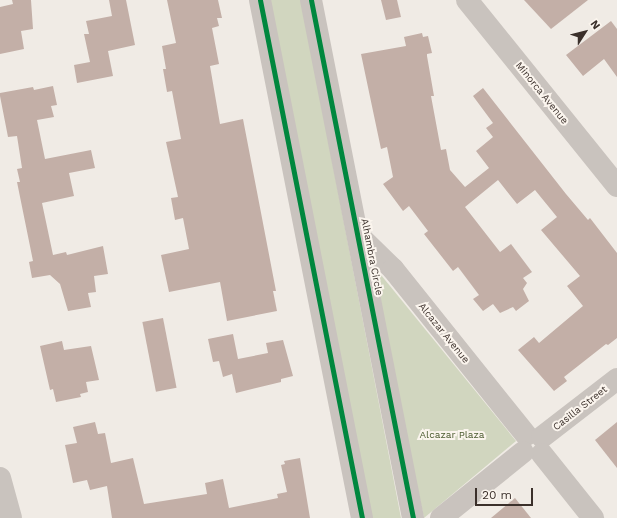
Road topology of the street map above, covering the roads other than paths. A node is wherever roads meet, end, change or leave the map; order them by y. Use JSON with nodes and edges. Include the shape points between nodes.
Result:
{"nodes":[{"id":1,"x":260,"y":0,"type":"edge"},
{"id":2,"x":311,"y":0,"type":"edge"},
{"id":3,"x":467,"y":0,"type":"edge"},
{"id":4,"x":617,"y":186,"type":"edge"},
{"id":5,"x":358,"y":235,"type":"junction"},
{"id":6,"x":617,"y":379,"type":"edge"},
{"id":7,"x":533,"y":444,"type":"junction"},
{"id":8,"x":0,"y":478,"type":"edge"},
{"id":9,"x":11,"y":518,"type":"edge"},
{"id":10,"x":362,"y":518,"type":"edge"},
{"id":11,"x":413,"y":518,"type":"edge"},
{"id":12,"x":441,"y":518,"type":"edge"},
{"id":13,"x":593,"y":518,"type":"edge"}],
"edges":[{"from":1,"to":10,"type":"street"},
{"from":2,"to":5,"type":"street","name":"Alhambra Circle"},
{"from":3,"to":4,"type":"street","name":"Minorca Avenue"},
{"from":5,"to":7,"type":"street","name":"Alcazar Avenue","via":[[393,269]]},
{"from":5,"to":11,"type":"street","name":"Alhambra Circle"},
{"from":6,"to":7,"type":"street","name":"Casilla Street"},
{"from":7,"to":12,"type":"street","name":"Casilla Street"},
{"from":7,"to":13,"type":"street","name":"Alcazar Avenue"},
{"from":8,"to":9,"type":"street"}]}
